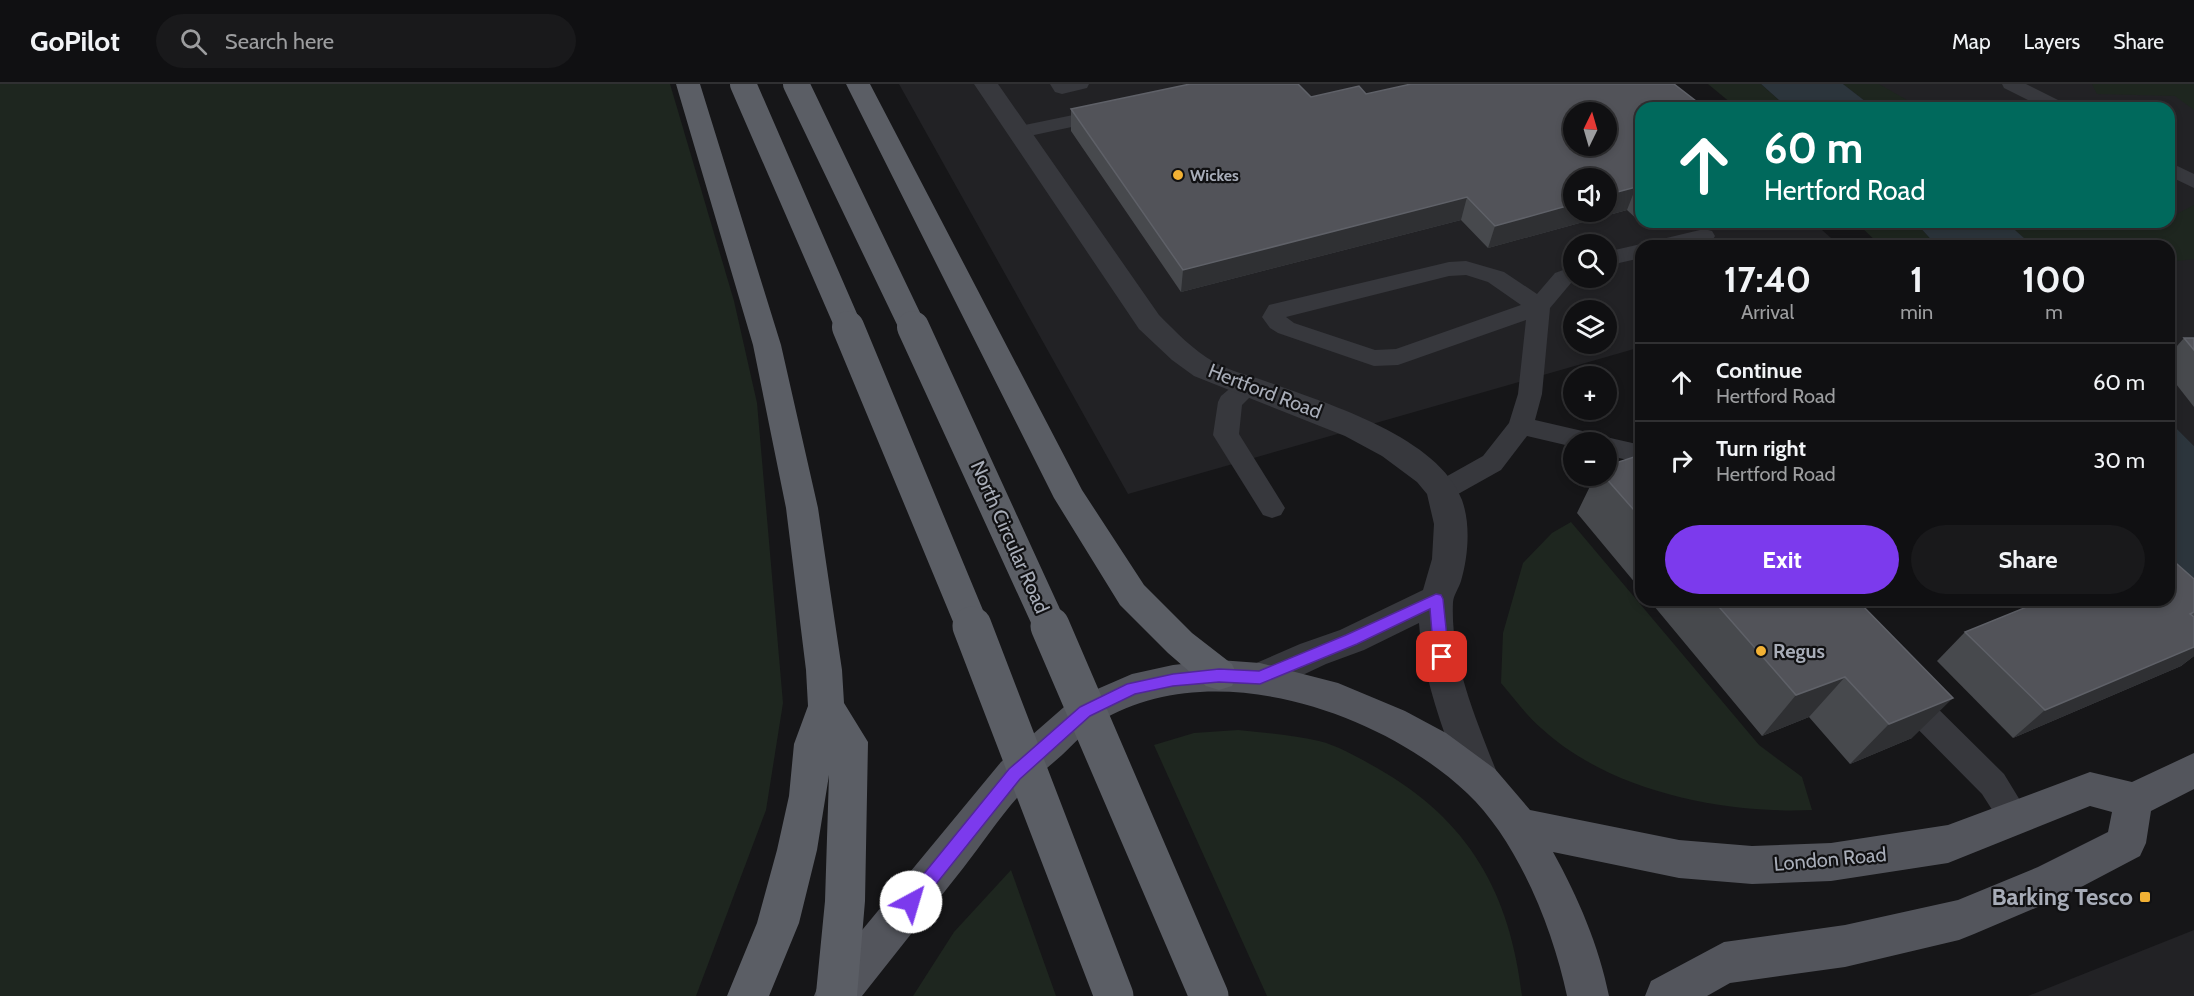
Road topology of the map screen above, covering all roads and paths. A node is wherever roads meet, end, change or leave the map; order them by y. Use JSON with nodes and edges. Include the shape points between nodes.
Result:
{"nodes":[{"id":1,"x":688,"y":84,"type":"edge"},
{"id":2,"x":743,"y":84,"type":"edge"},
{"id":3,"x":796,"y":84,"type":"edge"},
{"id":4,"x":858,"y":84,"type":"edge"},
{"id":5,"x":986,"y":84,"type":"edge"},
{"id":6,"x":1059,"y":84,"type":"edge"},
{"id":7,"x":1080,"y":84,"type":"edge"},
{"id":8,"x":2011,"y":84,"type":"edge"},
{"id":9,"x":2047,"y":102,"type":"edge"},
{"id":10,"x":1126,"y":111,"type":"edge"},
{"id":11,"x":1020,"y":132,"type":"junction"},
{"id":12,"x":2175,"y":171,"type":"edge"},
{"id":13,"x":2194,"y":182,"type":"edge"},
{"id":14,"x":1704,"y":236,"type":"dead end"},
{"id":15,"x":1687,"y":240,"type":"edge"},
{"id":16,"x":1635,"y":252,"type":"edge"},
{"id":17,"x":1617,"y":256,"type":"edge"},
{"id":18,"x":1563,"y":278,"type":"edge"},
{"id":19,"x":1539,"y":307,"type":"junction"},
{"id":20,"x":1249,"y":386,"type":"junction"},
{"id":21,"x":1521,"y":426,"type":"junction"},
{"id":22,"x":1563,"y":436,"type":"edge"},
{"id":23,"x":1617,"y":449,"type":"edge"},
{"id":24,"x":1635,"y":453,"type":"edge"},
{"id":25,"x":1442,"y":491,"type":"junction"},
{"id":26,"x":1272,"y":508,"type":"dead end"},
{"id":27,"x":1436,"y":599,"type":"junction"},
{"id":28,"x":1219,"y":675,"type":"junction"},
{"id":29,"x":1884,"y":676,"type":"edge"},
{"id":30,"x":1260,"y":678,"type":"junction"},
{"id":31,"x":826,"y":706,"type":"junction"},
{"id":32,"x":2194,"y":770,"type":"edge"},
{"id":33,"x":1481,"y":781,"type":"junction"},
{"id":34,"x":2134,"y":800,"type":"junction"},
{"id":35,"x":2016,"y":820,"type":"junction"},
{"id":36,"x":1518,"y":825,"type":"junction"},
{"id":37,"x":836,"y":994,"type":"edge"},
{"id":38,"x":748,"y":996,"type":"edge"},
{"id":39,"x":1114,"y":996,"type":"edge"},
{"id":40,"x":1209,"y":996,"type":"edge"},
{"id":41,"x":1588,"y":996,"type":"edge"},
{"id":42,"x":1666,"y":996,"type":"edge"}],
"edges":[{"from":1,"to":31,"type":"highway","via":[[766,345],[802,508]]},
{"from":2,"to":39,"type":"highway","bridge":true,"via":[[962,600]]},
{"from":3,"to":40,"type":"highway","name":"North Circular Road","bridge":true,"via":[[907,310],[1019,555]]},
{"from":4,"to":28,"type":"highway","via":[[1070,498],[1132,595]]},
{"from":5,"to":11,"type":"street","name":"Hertford Road"},
{"from":6,"to":7,"type":"lane","via":[[1062,88]]},
{"from":8,"to":9,"type":"lane"},
{"from":10,"to":11,"type":"lane"},
{"from":11,"to":20,"type":"street","name":"Hertford Road","via":[[1149,322],[1180,352],[1205,369]]},
{"from":12,"to":13,"type":"lane"},
{"from":14,"to":15,"type":"lane"},
{"from":16,"to":17,"type":"lane"},
{"from":18,"to":19,"type":"lane"},
{"from":19,"to":19,"type":"lane","via":[[1495,274],[1466,268],[1277,310],[1274,317],[1286,328],[1386,359]]},
{"from":19,"to":21,"type":"lane","via":[[1530,394]]},
{"from":20,"to":25,"type":"street","name":"Hertford Road","via":[[1386,442],[1422,469]]},
{"from":20,"to":26,"type":"lane","via":[[1230,402],[1226,435]]},
{"from":21,"to":22,"type":"lane"},
{"from":21,"to":25,"type":"lane","via":[[1492,463]]},
{"from":23,"to":24,"type":"lane"},
{"from":25,"to":27,"type":"street","name":"Hertford Road","via":[[1451,544],[1444,582]]},
{"from":27,"to":30,"type":"street","via":[[1352,640]]},
{"from":27,"to":33,"type":"street","name":"Hertford Road","via":[[1444,671]]},
{"from":28,"to":30,"type":"main road"},
{"from":28,"to":37,"type":"main road","via":[[1132,689],[1085,711],[1014,774]]},
{"from":29,"to":35,"type":"lane","via":[[1993,784]]},
{"from":30,"to":33,"type":"main road","via":[[1338,699],[1392,722],[1433,745]]},
{"from":31,"to":37,"type":"highway","via":[[849,741],[845,901]]},
{"from":31,"to":38,"type":"highway","via":[[813,744],[808,796],[778,923]]},
{"from":32,"to":34,"type":"main road"},
{"from":33,"to":36,"type":"main road"},
{"from":34,"to":35,"type":"main road","name":"London Road","via":[[2091,789]]},
{"from":34,"to":42,"type":"main road","via":[[2126,843],[2052,881],[1959,920],[1845,946],[1724,963]]},
{"from":35,"to":36,"type":"main road","name":"London Road","via":[[1948,844],[1901,853],[1831,862],[1752,865],[1679,859]]},
{"from":36,"to":41,"type":"main road","via":[[1550,886],[1581,962]]}]}
